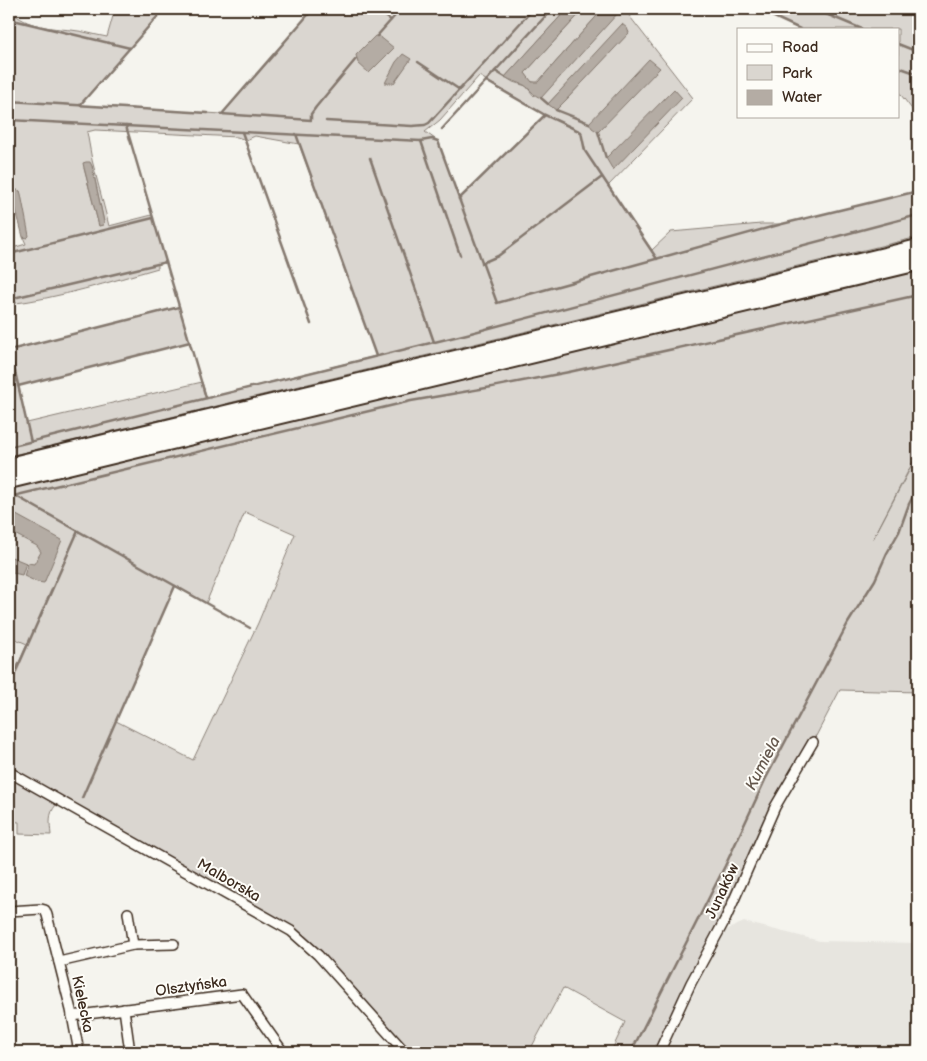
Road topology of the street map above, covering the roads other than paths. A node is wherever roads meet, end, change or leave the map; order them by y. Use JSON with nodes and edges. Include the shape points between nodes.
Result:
{"nodes":[{"id":1,"x":918,"y":248,"type":"edge"},
{"id":2,"x":918,"y":262,"type":"edge"},
{"id":3,"x":9,"y":466,"type":"edge"},
{"id":4,"x":9,"y":480,"type":"edge"},
{"id":5,"x":813,"y":742,"type":"dead end"},
{"id":6,"x":9,"y":772,"type":"edge"},
{"id":7,"x":9,"y":911,"type":"edge"},
{"id":8,"x":128,"y":913,"type":"dead end"},
{"id":9,"x":174,"y":944,"type":"dead end"},
{"id":10,"x":133,"y":945,"type":"junction"},
{"id":11,"x":59,"y":962,"type":"junction"},
{"id":12,"x":124,"y":1009,"type":"junction"},
{"id":13,"x":72,"y":1016,"type":"junction"},
{"id":14,"x":79,"y":1052,"type":"edge"},
{"id":15,"x":130,"y":1052,"type":"edge"},
{"id":16,"x":283,"y":1052,"type":"edge"},
{"id":17,"x":405,"y":1052,"type":"edge"},
{"id":18,"x":658,"y":1052,"type":"edge"}],
"edges":[{"from":1,"to":3,"type":"highway"},
{"from":2,"to":4,"type":"highway"},
{"from":5,"to":18,"type":"street","name":"Junaków","via":[[775,807],[726,918]]},
{"from":6,"to":17,"type":"street","name":"Malborska","via":[[290,931],[318,955]]},
{"from":7,"to":11,"type":"street","name":"Kielecka","via":[[45,910]]},
{"from":8,"to":10,"type":"street"},
{"from":9,"to":10,"type":"street","name":"Kielecka"},
{"from":10,"to":11,"type":"street","name":"Kielecka"},
{"from":11,"to":13,"type":"street","name":"Kielecka"},
{"from":12,"to":13,"type":"street","name":"Olsztyńska"},
{"from":12,"to":15,"type":"street"},
{"from":12,"to":16,"type":"street","name":"Olsztyńska","via":[[242,994]]},
{"from":13,"to":14,"type":"street","name":"Kielecka"}]}
